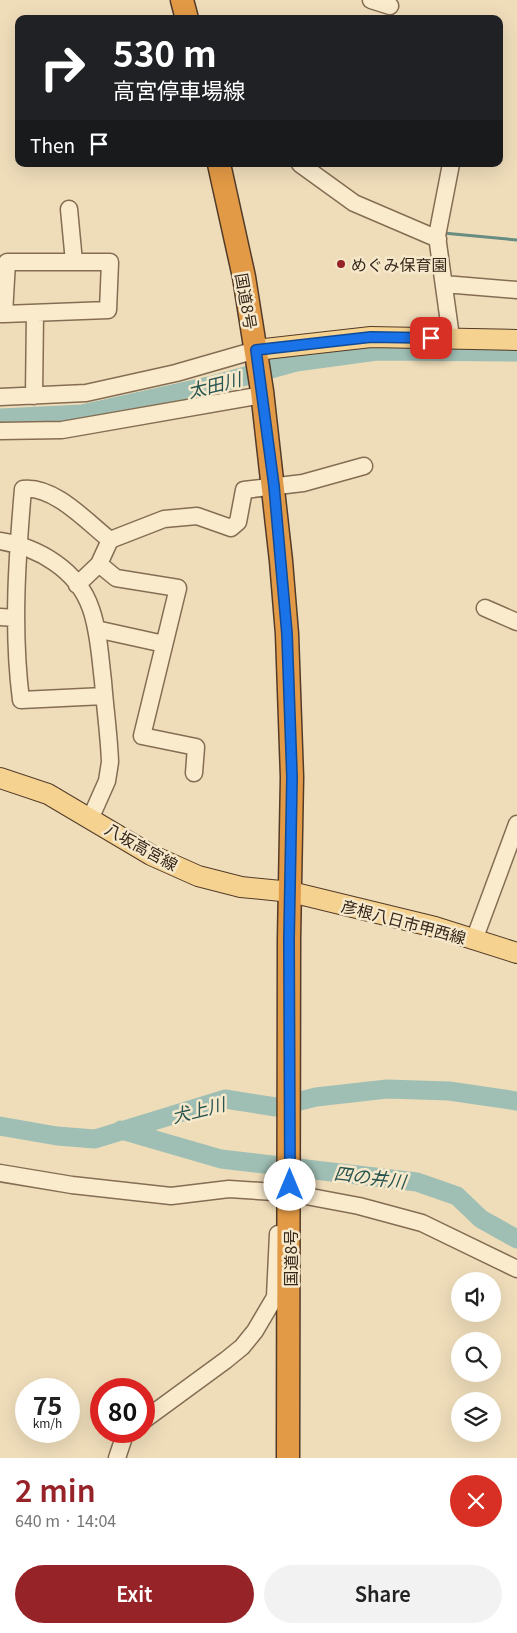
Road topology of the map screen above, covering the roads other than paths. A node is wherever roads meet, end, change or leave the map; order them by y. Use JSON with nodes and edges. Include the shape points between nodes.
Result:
{"nodes":[{"id":1,"x":182,"y":0,"type":"edge"},
{"id":2,"x":371,"y":0,"type":"edge"},
{"id":3,"x":390,"y":8,"type":"edge"},
{"id":4,"x":185,"y":15,"type":"edge"},
{"id":5,"x":220,"y":167,"type":"edge"},
{"id":6,"x":304,"y":167,"type":"edge"},
{"id":7,"x":450,"y":167,"type":"edge"},
{"id":8,"x":68,"y":209,"type":"dead end"},
{"id":9,"x":438,"y":239,"type":"junction"},
{"id":10,"x":74,"y":262,"type":"junction"},
{"id":11,"x":448,"y":284,"type":"junction"},
{"id":12,"x":517,"y":290,"type":"edge"},
{"id":13,"x":34,"y":313,"type":"junction"},
{"id":14,"x":2,"y":314,"type":"edge"},
{"id":15,"x":451,"y":338,"type":"junction"},
{"id":16,"x":517,"y":340,"type":"edge"},
{"id":17,"x":256,"y":354,"type":"junction"},
{"id":18,"x":262,"y":393,"type":"junction"},
{"id":19,"x":34,"y":396,"type":"junction"},
{"id":20,"x":0,"y":397,"type":"edge"},
{"id":21,"x":0,"y":431,"type":"edge"},
{"id":22,"x":364,"y":466,"type":"dead end"},
{"id":23,"x":274,"y":486,"type":"junction"},
{"id":24,"x":110,"y":540,"type":"junction"},
{"id":25,"x":0,"y":541,"type":"edge"},
{"id":26,"x":18,"y":544,"type":"junction"},
{"id":27,"x":99,"y":564,"type":"junction"},
{"id":28,"x":77,"y":585,"type":"junction"},
{"id":29,"x":485,"y":608,"type":"dead end"},
{"id":30,"x":8,"y":618,"type":"edge"},
{"id":31,"x":517,"y":622,"type":"edge"},
{"id":32,"x":96,"y":629,"type":"junction"},
{"id":33,"x":164,"y":644,"type":"junction"},
{"id":34,"x":104,"y":696,"type":"junction"},
{"id":35,"x":194,"y":773,"type":"dead end"},
{"id":36,"x":0,"y":778,"type":"edge"},
{"id":37,"x":90,"y":817,"type":"junction"},
{"id":38,"x":517,"y":824,"type":"edge"},
{"id":39,"x":291,"y":892,"type":"junction"},
{"id":40,"x":474,"y":940,"type":"junction"},
{"id":41,"x":517,"y":953,"type":"edge"},
{"id":42,"x":1,"y":1175,"type":"edge"},
{"id":43,"x":290,"y":1195,"type":"junction"},
{"id":44,"x":517,"y":1269,"type":"edge"},
{"id":45,"x":155,"y":1412,"type":"edge"},
{"id":46,"x":122,"y":1443,"type":"edge"},
{"id":47,"x":117,"y":1458,"type":"edge"},
{"id":48,"x":288,"y":1458,"type":"edge"}],
"edges":[{"from":1,"to":4,"type":"highway"},
{"from":2,"to":3,"type":"street"},
{"from":5,"to":17,"type":"highway","name":"国道8号","via":[[244,277]]},
{"from":6,"to":9,"type":"street","via":[[354,203]]},
{"from":7,"to":9,"type":"street"},
{"from":8,"to":10,"type":"street"},
{"from":9,"to":11,"type":"street"},
{"from":10,"to":13,"type":"street","via":[[110,262],[108,310]]},
{"from":10,"to":14,"type":"street","via":[[8,262]]},
{"from":11,"to":12,"type":"street"},
{"from":11,"to":15,"type":"street"},
{"from":13,"to":14,"type":"street"},
{"from":13,"to":19,"type":"street"},
{"from":15,"to":16,"type":"main road"},
{"from":15,"to":17,"type":"main road","via":[[371,337]]},
{"from":17,"to":18,"type":"highway","name":"国道8号"},
{"from":17,"to":19,"type":"street","via":[[86,393]]},
{"from":18,"to":21,"type":"street","via":[[62,430]]},
{"from":18,"to":23,"type":"highway","name":"国道8号"},
{"from":19,"to":20,"type":"street"},
{"from":22,"to":23,"type":"street","via":[[303,483]]},
{"from":23,"to":24,"type":"street","via":[[244,490],[238,522],[231,528],[197,516],[172,518]]},
{"from":23,"to":39,"type":"highway","name":"国道8号","via":[[287,634],[292,777]]},
{"from":24,"to":26,"type":"street","via":[[53,495],[33,487],[23,489]]},
{"from":24,"to":27,"type":"street"},
{"from":25,"to":26,"type":"street"},
{"from":26,"to":28,"type":"street","via":[[47,556]]},
{"from":26,"to":30,"type":"street"},
{"from":27,"to":28,"type":"street"},
{"from":27,"to":33,"type":"street","via":[[116,578],[178,588]]},
{"from":28,"to":32,"type":"street","via":[[91,607]]},
{"from":29,"to":31,"type":"street"},
{"from":30,"to":34,"type":"street","via":[[21,700]]},
{"from":32,"to":33,"type":"street"},
{"from":32,"to":34,"type":"street"},
{"from":33,"to":35,"type":"street","via":[[142,736],[196,747]]},
{"from":34,"to":37,"type":"street","via":[[110,762],[106,781]]},
{"from":36,"to":37,"type":"main road","name":"八坂高宮線","via":[[48,794]]},
{"from":37,"to":39,"type":"main road","name":"八坂高宮線","via":[[151,855],[198,876],[241,887]]},
{"from":38,"to":40,"type":"street"},
{"from":39,"to":40,"type":"main road","name":"彦根八日市甲西線","via":[[435,927]]},
{"from":39,"to":43,"type":"highway","name":"国道8号"},
{"from":40,"to":41,"type":"main road","name":"彦根八日市甲西線"},
{"from":42,"to":43,"type":"street","via":[[171,1196],[229,1189]]},
{"from":43,"to":44,"type":"street","via":[[360,1206],[422,1223]]},
{"from":43,"to":45,"type":"street","via":[[279,1214],[275,1297],[255,1331],[226,1360]]},
{"from":43,"to":48,"type":"highway","name":"国道8号"},
{"from":46,"to":47,"type":"street"}]}
